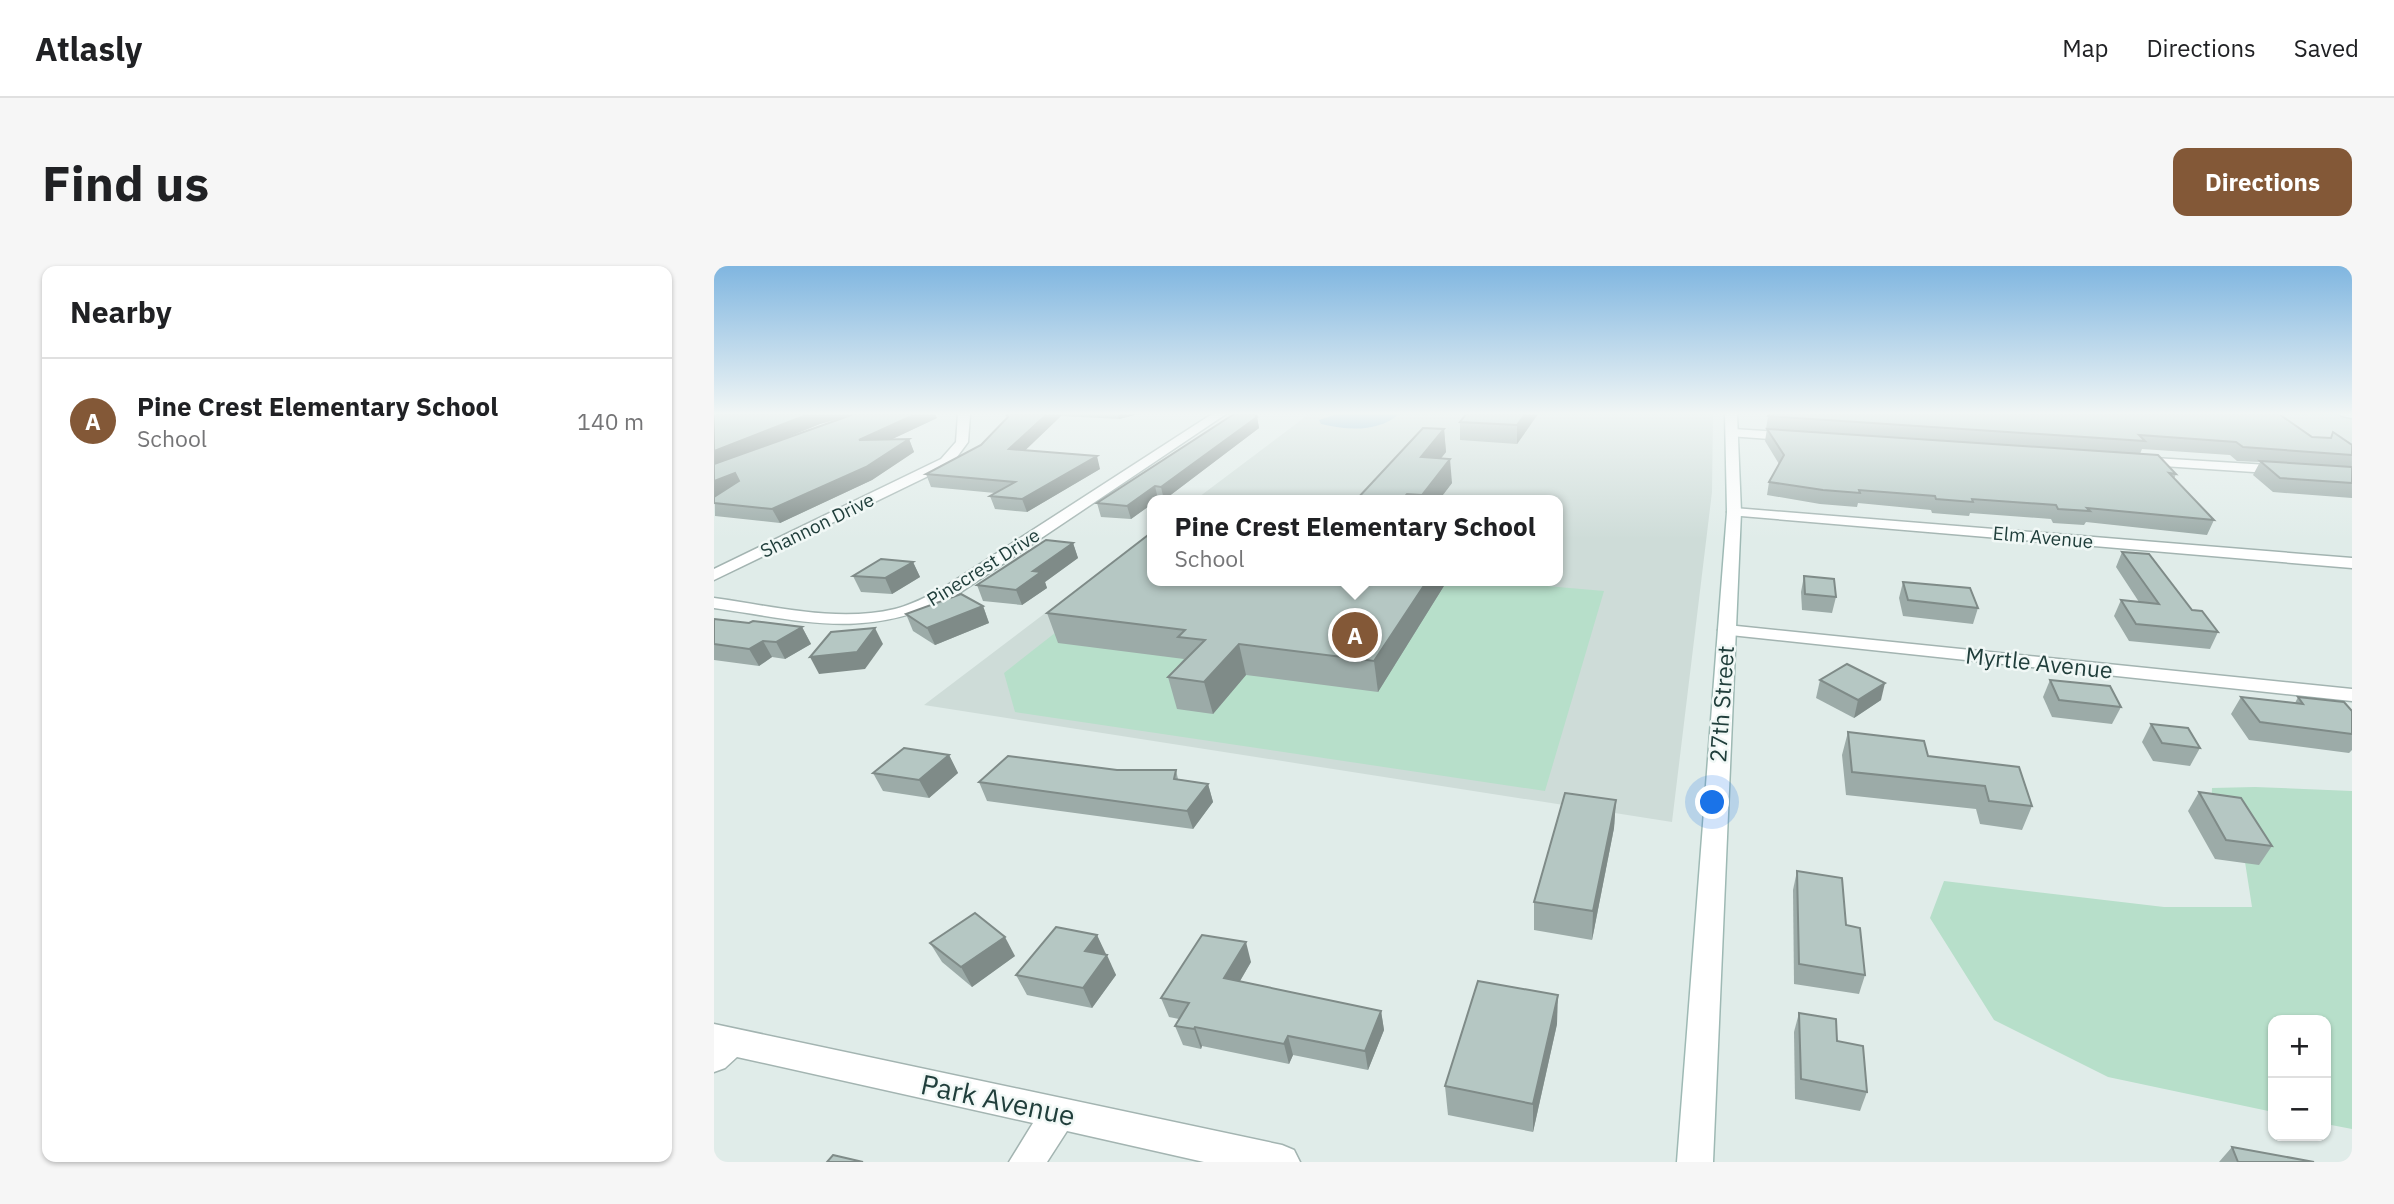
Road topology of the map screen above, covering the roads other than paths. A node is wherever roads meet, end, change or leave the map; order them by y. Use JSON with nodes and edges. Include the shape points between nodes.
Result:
{"nodes":[{"id":1,"x":950,"y":456,"type":"edge"},
{"id":2,"x":1156,"y":456,"type":"edge"},
{"id":3,"x":1733,"y":456,"type":"edge"},
{"id":4,"x":2129,"y":460,"type":"edge"},
{"id":5,"x":2292,"y":471,"type":"edge"},
{"id":6,"x":1734,"y":512,"type":"junction"},
{"id":7,"x":2352,"y":563,"type":"edge"},
{"id":8,"x":714,"y":575,"type":"edge"},
{"id":9,"x":714,"y":603,"type":"edge"},
{"id":10,"x":1727,"y":630,"type":"junction"},
{"id":11,"x":2352,"y":695,"type":"edge"},
{"id":12,"x":720,"y":1046,"type":"edge"},
{"id":13,"x":1059,"y":1114,"type":"junction"},
{"id":14,"x":1027,"y":1162,"type":"edge"},
{"id":15,"x":1282,"y":1162,"type":"edge"},
{"id":16,"x":1695,"y":1162,"type":"edge"}],
"edges":[{"from":1,"to":8,"type":"street","name":"Shannon Drive"},
{"from":2,"to":9,"type":"street","name":"Pinecrest Drive","via":[[946,594],[913,608],[874,618],[844,619]]},
{"from":3,"to":6,"type":"street","name":"27th Street"},
{"from":4,"to":5,"type":"street"},
{"from":6,"to":7,"type":"street","name":"Elm Avenue"},
{"from":6,"to":10,"type":"street","name":"27th Street"},
{"from":10,"to":11,"type":"street","name":"Myrtle Avenue"},
{"from":10,"to":16,"type":"street","name":"27th Street"},
{"from":12,"to":13,"type":"street","name":"Park Avenue"},
{"from":13,"to":14,"type":"street"},
{"from":13,"to":15,"type":"street","name":"Park Avenue"}]}
